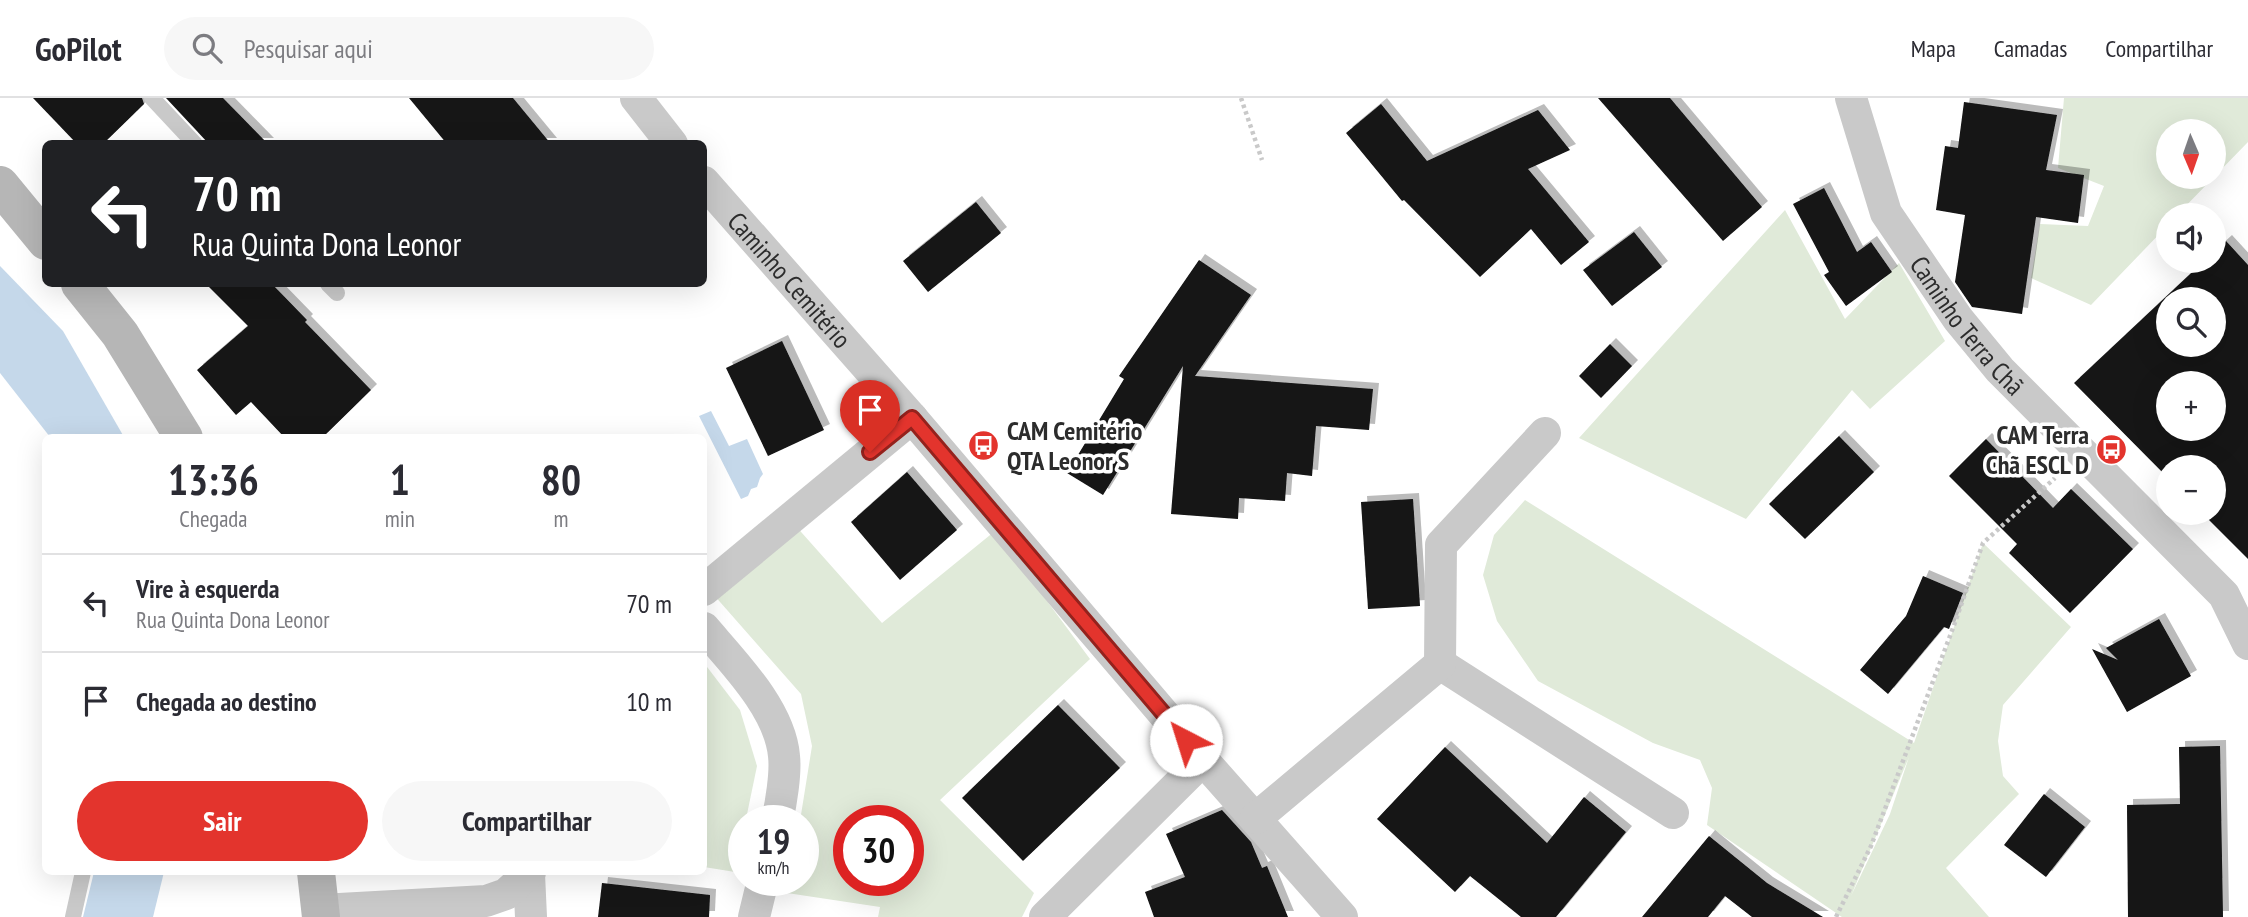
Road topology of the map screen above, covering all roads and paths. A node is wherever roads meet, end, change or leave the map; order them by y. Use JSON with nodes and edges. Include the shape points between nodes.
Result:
{"nodes":[{"id":1,"x":152,"y":98,"type":"edge"},
{"id":2,"x":636,"y":98,"type":"edge"},
{"id":3,"x":1241,"y":98,"type":"edge"},
{"id":4,"x":1851,"y":98,"type":"edge"},
{"id":5,"x":191,"y":140,"type":"edge"},
{"id":6,"x":669,"y":140,"type":"edge"},
{"id":7,"x":1262,"y":160,"type":"dead end"},
{"id":8,"x":0,"y":185,"type":"edge"},
{"id":9,"x":707,"y":186,"type":"edge"},
{"id":10,"x":42,"y":236,"type":"edge"},
{"id":11,"x":82,"y":287,"type":"edge"},
{"id":12,"x":912,"y":418,"type":"junction"},
{"id":13,"x":1545,"y":433,"type":"dead end"},
{"id":14,"x":182,"y":434,"type":"edge"},
{"id":15,"x":2083,"y":452,"type":"junction"},
{"id":16,"x":707,"y":588,"type":"edge"},
{"id":17,"x":707,"y":631,"type":"edge"},
{"id":18,"x":2248,"y":643,"type":"edge"},
{"id":19,"x":1440,"y":664,"type":"junction"},
{"id":20,"x":1203,"y":760,"type":"junction"},
{"id":21,"x":779,"y":805,"type":"edge"},
{"id":22,"x":1673,"y":813,"type":"dead end"},
{"id":23,"x":1256,"y":818,"type":"junction"},
{"id":24,"x":82,"y":875,"type":"edge"},
{"id":25,"x":316,"y":875,"type":"edge"},
{"id":26,"x":527,"y":875,"type":"edge"},
{"id":27,"x":529,"y":875,"type":"edge"},
{"id":28,"x":759,"y":896,"type":"edge"},
{"id":29,"x":321,"y":913,"type":"edge"},
{"id":30,"x":73,"y":917,"type":"edge"},
{"id":31,"x":531,"y":917,"type":"edge"},
{"id":32,"x":754,"y":917,"type":"edge"},
{"id":33,"x":1045,"y":917,"type":"edge"},
{"id":34,"x":1342,"y":917,"type":"edge"},
{"id":35,"x":1836,"y":917,"type":"edge"}],
"edges":[{"from":1,"to":5,"type":"lane"},
{"from":2,"to":6,"type":"street"},
{"from":3,"to":7,"type":"path"},
{"from":4,"to":15,"type":"street","name":"Caminho Terra Chã","via":[[1886,213],[1958,319],[2000,370]]},
{"from":8,"to":10,"type":"main road"},
{"from":9,"to":12,"type":"street","name":"Caminho Cemitério"},
{"from":11,"to":14,"type":"main road","via":[[120,334]]},
{"from":12,"to":16,"type":"street"},
{"from":12,"to":20,"type":"street","name":"Caminho Cemitério"},
{"from":13,"to":19,"type":"street","via":[[1441,545]]},
{"from":15,"to":18,"type":"street","name":"Caminho Terra Chã","via":[[2224,595]]},
{"from":15,"to":35,"type":"path","via":[[1983,542],[1871,846]]},
{"from":17,"to":21,"type":"street","via":[[772,717],[784,755]]},
{"from":19,"to":22,"type":"street"},
{"from":19,"to":23,"type":"street"},
{"from":20,"to":23,"type":"street","name":"Caminho Cemitério"},
{"from":20,"to":33,"type":"street"},
{"from":23,"to":34,"type":"street","name":"Caminho Cemitério"},
{"from":24,"to":30,"type":"lane"},
{"from":25,"to":29,"type":"main road"},
{"from":26,"to":29,"type":"street","via":[[506,894],[486,901]]},
{"from":27,"to":31,"type":"street"},
{"from":28,"to":32,"type":"street"}]}
